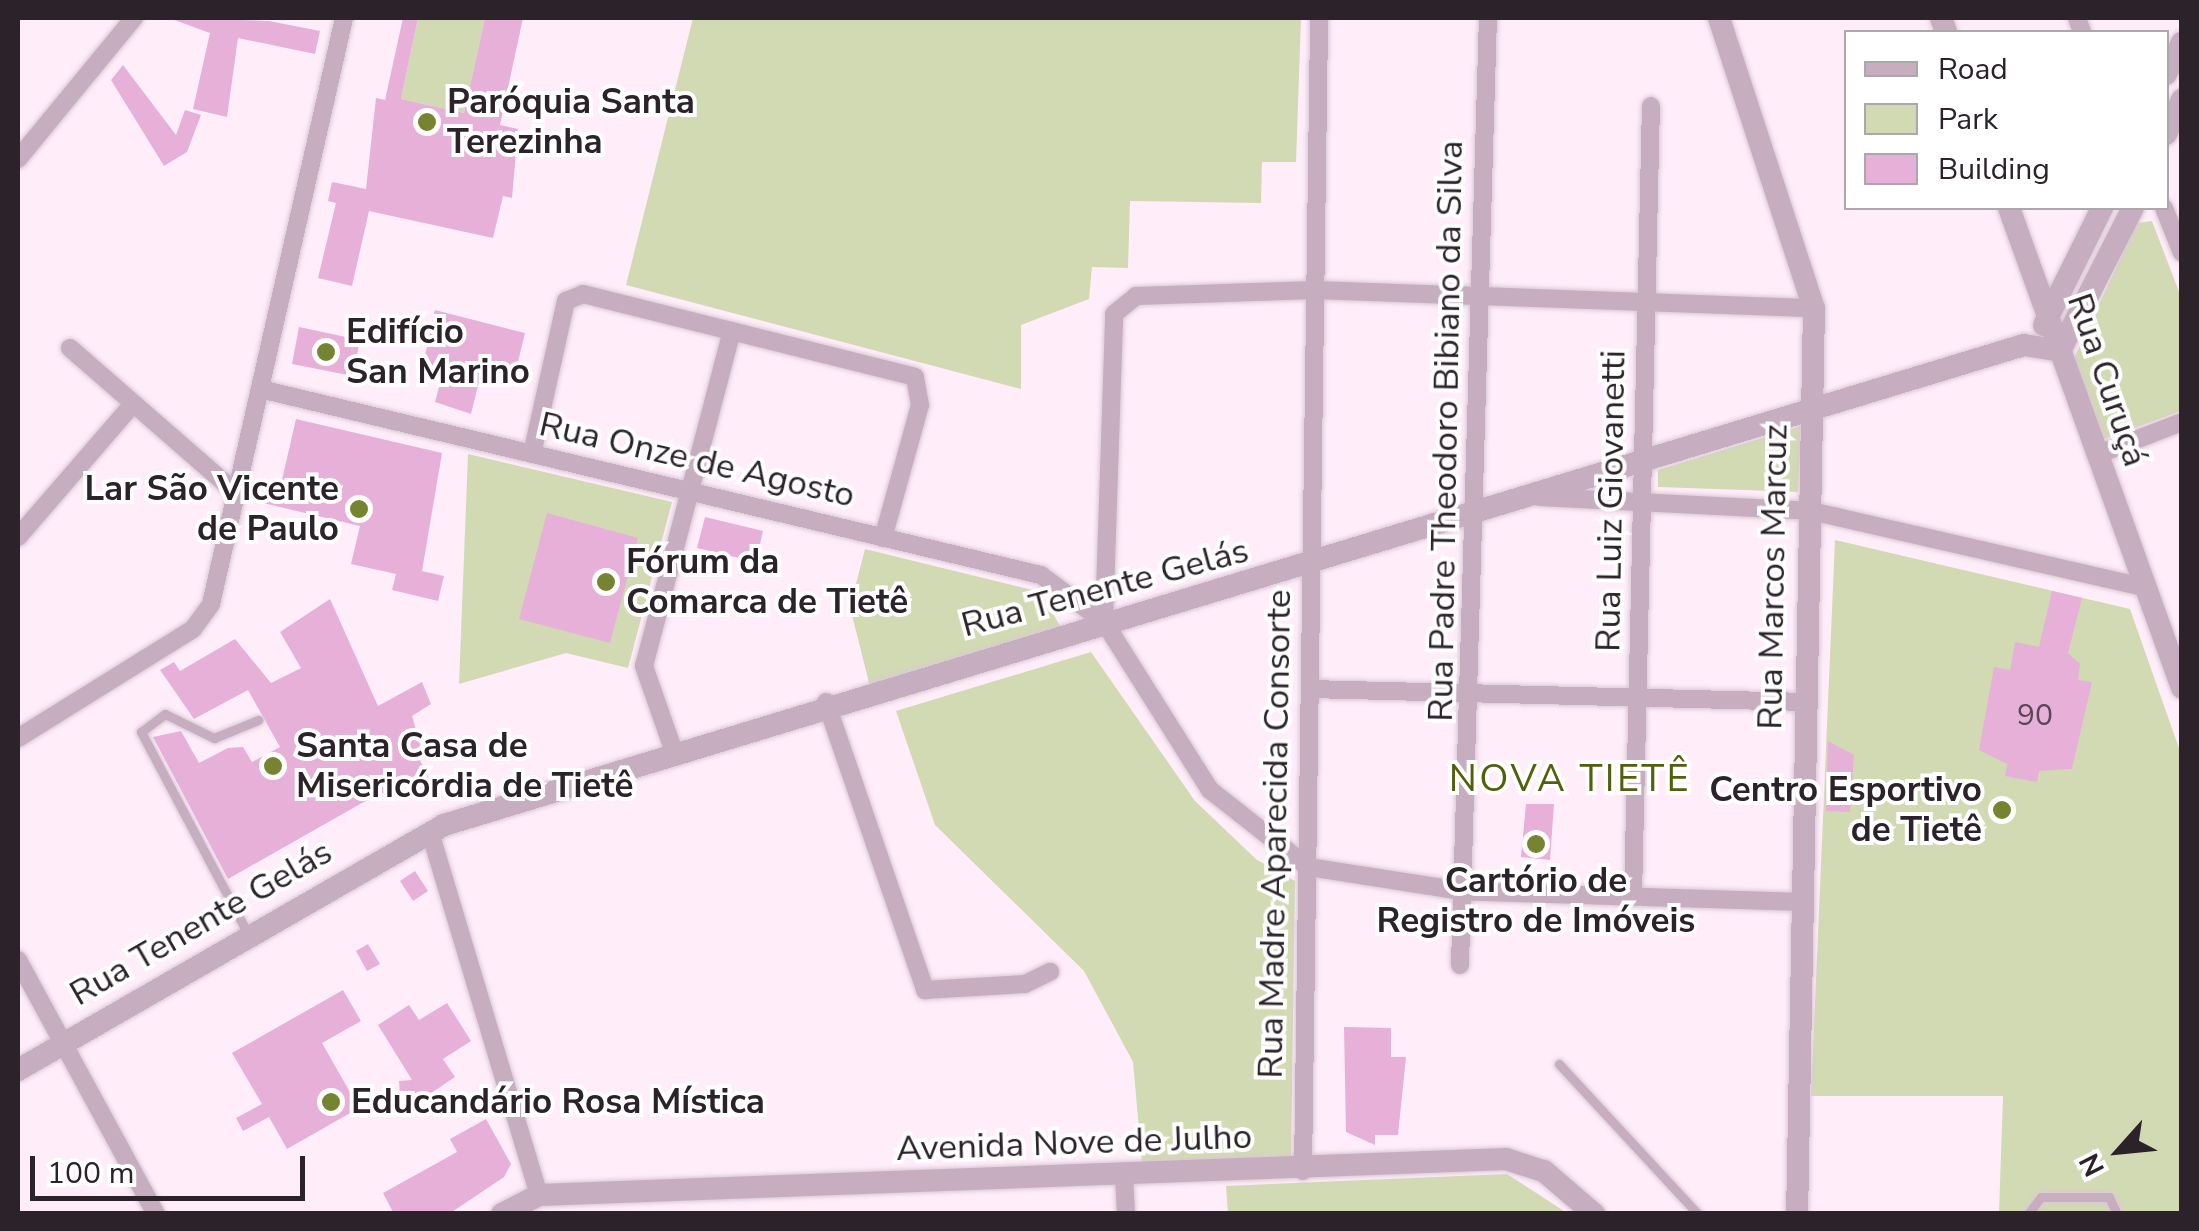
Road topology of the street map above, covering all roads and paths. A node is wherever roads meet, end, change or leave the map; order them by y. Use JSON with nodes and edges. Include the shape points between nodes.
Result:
{"nodes":[{"id":1,"x":134,"y":18,"type":"edge"},
{"id":2,"x":343,"y":18,"type":"edge"},
{"id":3,"x":1318,"y":18,"type":"edge"},
{"id":4,"x":1488,"y":18,"type":"edge"},
{"id":5,"x":1720,"y":18,"type":"edge"},
{"id":6,"x":2182,"y":42,"type":"edge"},
{"id":7,"x":2169,"y":68,"type":"edge"},
{"id":8,"x":2182,"y":100,"type":"edge"},
{"id":9,"x":1652,"y":106,"type":"dead end"},
{"id":10,"x":2169,"y":128,"type":"edge"},
{"id":11,"x":18,"y":159,"type":"edge"},
{"id":12,"x":2010,"y":210,"type":"edge"},
{"id":13,"x":2101,"y":210,"type":"edge"},
{"id":14,"x":2132,"y":210,"type":"edge"},
{"id":15,"x":2165,"y":210,"type":"edge"},
{"id":16,"x":2182,"y":253,"type":"edge"},
{"id":17,"x":1315,"y":290,"type":"junction"},
{"id":18,"x":1482,"y":294,"type":"junction"},
{"id":19,"x":1647,"y":298,"type":"junction"},
{"id":20,"x":1814,"y":308,"type":"junction"},
{"id":21,"x":2048,"y":317,"type":"junction"},
{"id":22,"x":732,"y":331,"type":"junction"},
{"id":23,"x":2067,"y":342,"type":"junction"},
{"id":24,"x":2024,"y":345,"type":"junction"},
{"id":25,"x":70,"y":348,"type":"dead end"},
{"id":26,"x":260,"y":389,"type":"junction"},
{"id":27,"x":133,"y":404,"type":"junction"},
{"id":28,"x":1812,"y":411,"type":"junction"},
{"id":29,"x":2182,"y":422,"type":"edge"},
{"id":30,"x":532,"y":454,"type":"junction"},
{"id":31,"x":2096,"y":455,"type":"junction"},
{"id":32,"x":1643,"y":462,"type":"junction"},
{"id":33,"x":690,"y":492,"type":"junction"},
{"id":34,"x":236,"y":493,"type":"junction"},
{"id":35,"x":1534,"y":497,"type":"junction"},
{"id":36,"x":1643,"y":502,"type":"junction"},
{"id":37,"x":1810,"y":511,"type":"junction"},
{"id":38,"x":1474,"y":514,"type":"junction"},
{"id":39,"x":18,"y":536,"type":"edge"},
{"id":40,"x":884,"y":538,"type":"junction"},
{"id":41,"x":1311,"y":568,"type":"junction"},
{"id":42,"x":2146,"y":588,"type":"junction"},
{"id":43,"x":1104,"y":622,"type":"junction"},
{"id":44,"x":1474,"y":688,"type":"junction"},
{"id":45,"x":2182,"y":688,"type":"edge"},
{"id":46,"x":1310,"y":689,"type":"junction"},
{"id":47,"x":1640,"y":697,"type":"junction"},
{"id":48,"x":826,"y":702,"type":"junction"},
{"id":49,"x":1805,"y":702,"type":"junction"},
{"id":50,"x":258,"y":720,"type":"dead end"},
{"id":51,"x":18,"y":738,"type":"edge"},
{"id":52,"x":673,"y":749,"type":"junction"},
{"id":53,"x":430,"y":832,"type":"junction"},
{"id":54,"x":1308,"y":867,"type":"junction"},
{"id":55,"x":1462,"y":891,"type":"junction"},
{"id":56,"x":1633,"y":896,"type":"junction"},
{"id":57,"x":1803,"y":902,"type":"junction"},
{"id":58,"x":250,"y":936,"type":"junction"},
{"id":59,"x":18,"y":960,"type":"edge"},
{"id":60,"x":1460,"y":966,"type":"dead end"},
{"id":61,"x":1050,"y":972,"type":"dead end"},
{"id":62,"x":64,"y":1043,"type":"junction"},
{"id":63,"x":1558,"y":1064,"type":"dead end"},
{"id":64,"x":18,"y":1070,"type":"edge"},
{"id":65,"x":1303,"y":1171,"type":"junction"},
{"id":66,"x":1124,"y":1175,"type":"junction"},
{"id":67,"x":539,"y":1195,"type":"junction"},
{"id":68,"x":156,"y":1214,"type":"edge"},
{"id":69,"x":502,"y":1214,"type":"edge"},
{"id":70,"x":1126,"y":1214,"type":"edge"},
{"id":71,"x":1594,"y":1214,"type":"edge"},
{"id":72,"x":1698,"y":1214,"type":"edge"},
{"id":73,"x":1797,"y":1214,"type":"edge"},
{"id":74,"x":2028,"y":1214,"type":"edge"},
{"id":75,"x":2118,"y":1214,"type":"edge"}],
"edges":[{"from":1,"to":11,"type":"street"},
{"from":2,"to":26,"type":"street"},
{"from":3,"to":17,"type":"street","name":"Rua Madre Aparecida Consorte"},
{"from":4,"to":18,"type":"street","name":"Rua Padre Theodoro Bibiano da Silva"},
{"from":5,"to":20,"type":"street","name":"Rua Marcos Marcuz"},
{"from":6,"to":7,"type":"street"},
{"from":8,"to":10,"type":"street"},
{"from":9,"to":19,"type":"street","name":"Rua Luiz Giovanetti"},
{"from":12,"to":21,"type":"street","name":"Rua Curuçá"},
{"from":13,"to":21,"type":"street"},
{"from":14,"to":23,"type":"street"},
{"from":15,"to":16,"type":"street"},
{"from":17,"to":18,"type":"street"},
{"from":17,"to":41,"type":"street","name":"Rua Madre Aparecida Consorte"},
{"from":17,"to":43,"type":"street","via":[[1152,290],[1114,314]]},
{"from":18,"to":19,"type":"street"},
{"from":18,"to":38,"type":"street","name":"Rua Padre Theodoro Bibiano da Silva"},
{"from":19,"to":20,"type":"street"},
{"from":19,"to":32,"type":"street","name":"Rua Luiz Giovanetti"},
{"from":20,"to":28,"type":"street","name":"Rua Marcos Marcuz"},
{"from":21,"to":23,"type":"street","name":"Rua Curuçá"},
{"from":21,"to":24,"type":"street"},
{"from":22,"to":30,"type":"street","via":[[583,294],[566,300]]},
{"from":22,"to":33,"type":"street"},
{"from":22,"to":40,"type":"street","via":[[915,377],[920,405]]},
{"from":23,"to":24,"type":"street","name":"Rua Tenente Gelás"},
{"from":23,"to":31,"type":"street","name":"Rua Curuçá"},
{"from":24,"to":28,"type":"street","name":"Rua Tenente Gelás"},
{"from":25,"to":27,"type":"street"},
{"from":26,"to":30,"type":"street","name":"Rua Onze de Agosto"},
{"from":26,"to":34,"type":"street"},
{"from":27,"to":34,"type":"street"},
{"from":27,"to":39,"type":"street"},
{"from":28,"to":32,"type":"street","name":"Rua Tenente Gelás"},
{"from":28,"to":37,"type":"street","name":"Rua Marcos Marcuz"},
{"from":29,"to":31,"type":"street"},
{"from":30,"to":33,"type":"street","name":"Rua Onze de Agosto"},
{"from":31,"to":42,"type":"street","name":"Rua Curuçá"},
{"from":32,"to":35,"type":"street","name":"Rua Tenente Gelás"},
{"from":32,"to":36,"type":"street","name":"Rua Luiz Giovanetti"},
{"from":33,"to":40,"type":"street","name":"Rua Onze de Agosto"},
{"from":33,"to":52,"type":"street","via":[[644,666]]},
{"from":34,"to":51,"type":"street","via":[[204,619]]},
{"from":35,"to":36,"type":"street"},
{"from":35,"to":38,"type":"street","name":"Rua Tenente Gelás"},
{"from":36,"to":37,"type":"street"},
{"from":36,"to":47,"type":"street","name":"Rua Luiz Giovanetti"},
{"from":37,"to":42,"type":"street"},
{"from":37,"to":49,"type":"street","name":"Rua Marcos Marcuz"},
{"from":38,"to":41,"type":"street","name":"Rua Tenente Gelás"},
{"from":38,"to":44,"type":"street","name":"Rua Padre Theodoro Bibiano da Silva"},
{"from":40,"to":43,"type":"street","name":"Rua Onze de Agosto","via":[[1041,575]]},
{"from":41,"to":43,"type":"street","name":"Rua Tenente Gelás"},
{"from":41,"to":46,"type":"street","name":"Rua Madre Aparecida Consorte"},
{"from":42,"to":45,"type":"street","name":"Rua Curuçá"},
{"from":43,"to":48,"type":"street","name":"Rua Tenente Gelás"},
{"from":43,"to":54,"type":"street","via":[[1210,790]]},
{"from":44,"to":46,"type":"street"},
{"from":44,"to":47,"type":"street"},
{"from":44,"to":55,"type":"street","name":"Rua Padre Theodoro Bibiano da Silva"},
{"from":46,"to":54,"type":"street","name":"Rua Madre Aparecida Consorte"},
{"from":47,"to":49,"type":"street"},
{"from":47,"to":56,"type":"street","name":"Rua Luiz Giovanetti"},
{"from":48,"to":52,"type":"street","name":"Rua Tenente Gelás"},
{"from":48,"to":61,"type":"street","via":[[924,990],[1025,984]]},
{"from":49,"to":57,"type":"street","name":"Rua Marcos Marcuz"},
{"from":50,"to":58,"type":"lane","via":[[214,738],[165,714],[141,732]]},
{"from":52,"to":53,"type":"street","name":"Rua Tenente Gelás"},
{"from":53,"to":58,"type":"street","name":"Rua Tenente Gelás"},
{"from":53,"to":67,"type":"street"},
{"from":54,"to":55,"type":"street"},
{"from":54,"to":65,"type":"street","name":"Rua Madre Aparecida Consorte"},
{"from":55,"to":56,"type":"street"},
{"from":55,"to":60,"type":"street","name":"Rua Padre Theodoro Bibiano da Silva"},
{"from":56,"to":57,"type":"street"},
{"from":57,"to":73,"type":"street","name":"Rua Marcos Marcuz"},
{"from":58,"to":62,"type":"street","name":"Rua Tenente Gelás"},
{"from":59,"to":62,"type":"street"},
{"from":62,"to":64,"type":"street","name":"Rua Tenente Gelás"},
{"from":62,"to":68,"type":"street"},
{"from":63,"to":72,"type":"lane"},
{"from":65,"to":66,"type":"street","name":"Avenida Nove de Julho"},
{"from":65,"to":71,"type":"street","name":"Avenida Nove de Julho","via":[[1506,1159],[1544,1171]]},
{"from":66,"to":67,"type":"street","name":"Avenida Nove de Julho"},
{"from":66,"to":70,"type":"street"},
{"from":67,"to":69,"type":"street"},
{"from":74,"to":75,"type":"lane","via":[[2041,1196],[2109,1197]]}]}
